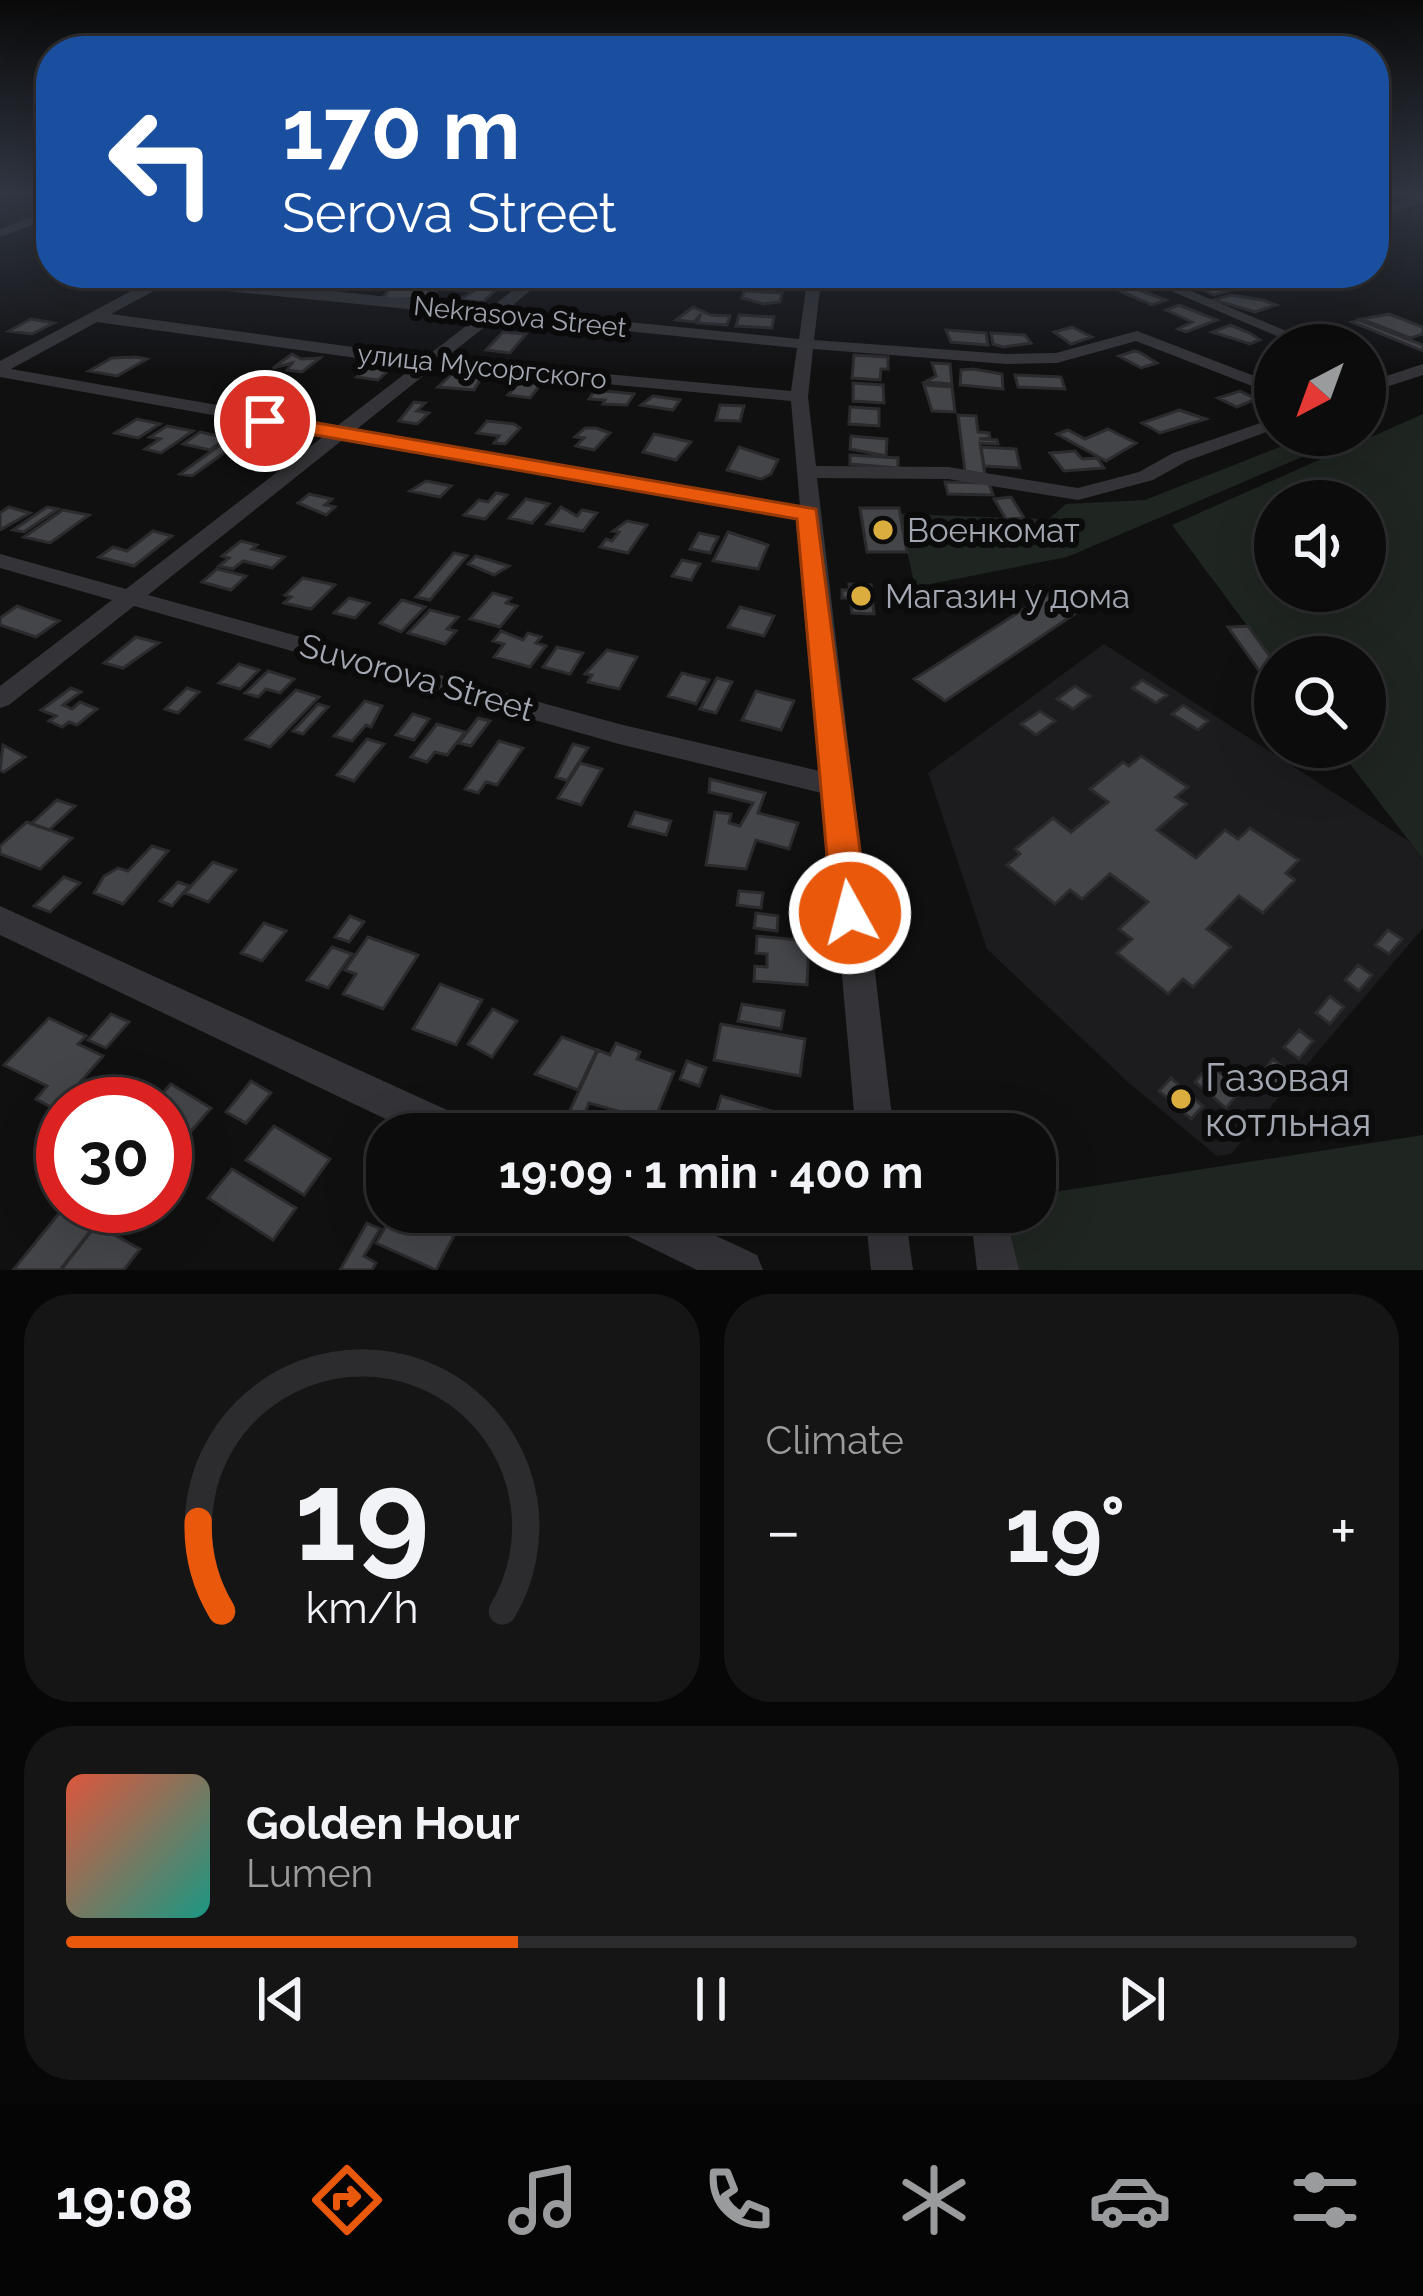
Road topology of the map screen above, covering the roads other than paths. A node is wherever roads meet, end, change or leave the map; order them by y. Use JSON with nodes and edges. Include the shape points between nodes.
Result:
{"nodes":[{"id":1,"x":149,"y":288,"type":"edge"},
{"id":2,"x":263,"y":288,"type":"edge"},
{"id":3,"x":526,"y":288,"type":"edge"},
{"id":4,"x":813,"y":288,"type":"edge"},
{"id":5,"x":1173,"y":288,"type":"edge"},
{"id":6,"x":494,"y":315,"type":"junction"},
{"id":7,"x":95,"y":317,"type":"junction"},
{"id":8,"x":1261,"y":324,"type":"edge"},
{"id":9,"x":805,"y":344,"type":"junction"},
{"id":10,"x":430,"y":363,"type":"junction"},
{"id":11,"x":0,"y":370,"type":"edge"},
{"id":12,"x":1423,"y":370,"type":"edge"},
{"id":13,"x":1386,"y":376,"type":"edge"},
{"id":14,"x":1393,"y":379,"type":"junction"},
{"id":15,"x":1254,"y":382,"type":"edge"},
{"id":16,"x":1386,"y":382,"type":"edge"},
{"id":17,"x":799,"y":397,"type":"junction"},
{"id":18,"x":1254,"y":431,"type":"edge"},
{"id":19,"x":336,"y":435,"type":"junction"},
{"id":20,"x":805,"y":472,"type":"junction"},
{"id":21,"x":808,"y":514,"type":"junction"},
{"id":22,"x":0,"y":561,"type":"edge"},
{"id":23,"x":132,"y":596,"type":"junction"},
{"id":24,"x":0,"y":699,"type":"edge"},
{"id":25,"x":836,"y":786,"type":"junction"},
{"id":26,"x":0,"y":920,"type":"edge"},
{"id":27,"x":413,"y":1113,"type":"edge"},
{"id":28,"x":873,"y":1113,"type":"edge"},
{"id":29,"x":665,"y":1233,"type":"edge"},
{"id":30,"x":888,"y":1233,"type":"edge"},
{"id":31,"x":742,"y":1270,"type":"edge"},
{"id":32,"x":892,"y":1270,"type":"edge"}],
"edges":[{"from":1,"to":7,"type":"street"},
{"from":2,"to":6,"type":"street","name":"Nekrasova Street"},
{"from":3,"to":6,"type":"street"},
{"from":4,"to":9,"type":"street"},
{"from":5,"to":8,"type":"street"},
{"from":6,"to":9,"type":"street","name":"Nekrasova Street"},
{"from":6,"to":10,"type":"street"},
{"from":7,"to":10,"type":"street","name":"улица Мусоргского"},
{"from":7,"to":11,"type":"street"},
{"from":9,"to":15,"type":"street","name":"Nekrasova Street","via":[[1027,360],[1137,336]]},
{"from":9,"to":17,"type":"street"},
{"from":10,"to":17,"type":"street","name":"улица Мусоргского"},
{"from":10,"to":19,"type":"street"},
{"from":11,"to":19,"type":"street"},
{"from":12,"to":14,"type":"street"},
{"from":13,"to":14,"type":"street"},
{"from":14,"to":16,"type":"street"},
{"from":17,"to":20,"type":"street"},
{"from":18,"to":20,"type":"street","via":[[1146,476],[1078,494],[948,473]]},
{"from":19,"to":21,"type":"street"},
{"from":19,"to":23,"type":"street"},
{"from":20,"to":21,"type":"street"},
{"from":21,"to":25,"type":"street"},
{"from":22,"to":23,"type":"street","name":"Suvorova Street"},
{"from":23,"to":24,"type":"street"},
{"from":23,"to":25,"type":"street","name":"Suvorova Street","via":[[619,734]]},
{"from":25,"to":28,"type":"street"},
{"from":26,"to":27,"type":"street"},
{"from":29,"to":31,"type":"street"},
{"from":30,"to":32,"type":"street"}]}
